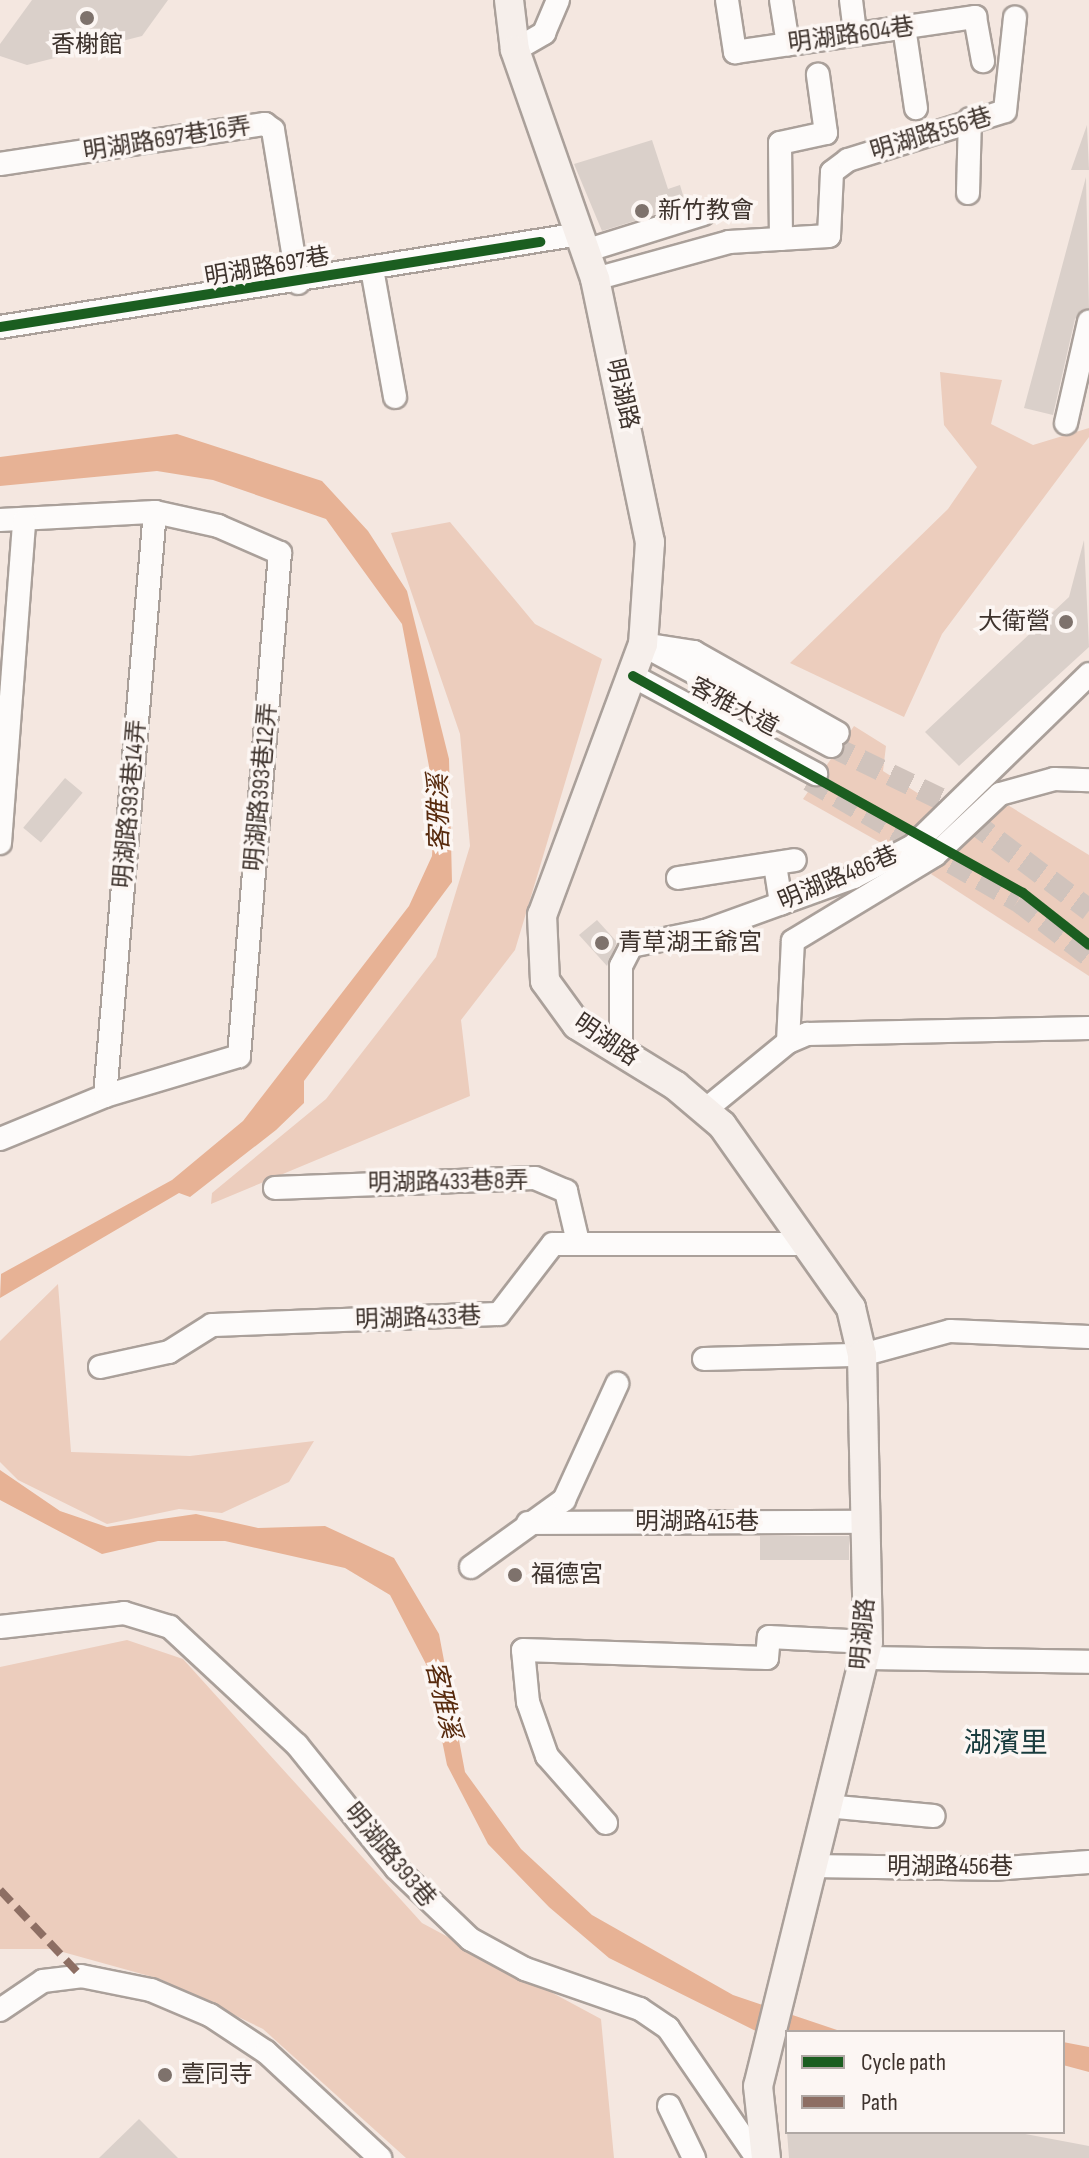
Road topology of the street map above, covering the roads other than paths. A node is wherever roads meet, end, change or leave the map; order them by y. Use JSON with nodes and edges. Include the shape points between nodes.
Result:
{"nodes":[{"id":1,"x":509,"y":0,"type":"edge"},
{"id":2,"x":558,"y":0,"type":"edge"},
{"id":3,"x":727,"y":0,"type":"edge"},
{"id":4,"x":781,"y":0,"type":"edge"},
{"id":5,"x":851,"y":0,"type":"edge"},
{"id":6,"x":1015,"y":18,"type":"dead end"},
{"id":7,"x":904,"y":27,"type":"junction"},
{"id":8,"x":855,"y":34,"type":"junction"},
{"id":9,"x":788,"y":44,"type":"junction"},
{"id":10,"x":515,"y":50,"type":"junction"},
{"id":11,"x":983,"y":61,"type":"dead end"},
{"id":12,"x":818,"y":75,"type":"dead end"},
{"id":13,"x":916,"y":108,"type":"dead end"},
{"id":14,"x":970,"y":119,"type":"junction"},
{"id":15,"x":0,"y":164,"type":"edge"},
{"id":16,"x":968,"y":193,"type":"dead end"},
{"id":17,"x":703,"y":214,"type":"dead end"},
{"id":18,"x":781,"y":239,"type":"junction"},
{"id":19,"x":583,"y":242,"type":"junction"},
{"id":20,"x":372,"y":269,"type":"junction"},
{"id":21,"x":595,"y":279,"type":"junction"},
{"id":22,"x":298,"y":283,"type":"junction"},
{"id":23,"x":1089,"y":322,"type":"edge"},
{"id":24,"x":0,"y":327,"type":"edge"},
{"id":25,"x":395,"y":397,"type":"dead end"},
{"id":26,"x":1066,"y":423,"type":"dead end"},
{"id":27,"x":155,"y":512,"type":"junction"},
{"id":28,"x":0,"y":520,"type":"edge"},
{"id":29,"x":24,"y":521,"type":"junction"},
{"id":30,"x":643,"y":644,"type":"junction"},
{"id":31,"x":1089,"y":674,"type":"edge"},
{"id":32,"x":633,"y":676,"type":"junction"},
{"id":33,"x":835,"y":740,"type":"tunnel mouth"},
{"id":34,"x":812,"y":777,"type":"tunnel mouth"},
{"id":35,"x":1089,"y":780,"type":"edge"},
{"id":36,"x":0,"y":843,"type":"edge"},
{"id":37,"x":678,"y":878,"type":"dead end"},
{"id":38,"x":781,"y":904,"type":"junction"},
{"id":39,"x":1089,"y":1028,"type":"edge"},
{"id":40,"x":788,"y":1042,"type":"junction"},
{"id":41,"x":621,"y":1052,"type":"junction"},
{"id":42,"x":105,"y":1096,"type":"junction"},
{"id":43,"x":705,"y":1110,"type":"junction"},
{"id":44,"x":0,"y":1139,"type":"edge"},
{"id":45,"x":275,"y":1188,"type":"dead end"},
{"id":46,"x":578,"y":1242,"type":"junction"},
{"id":47,"x":808,"y":1244,"type":"junction"},
{"id":48,"x":1089,"y":1337,"type":"edge"},
{"id":49,"x":862,"y":1355,"type":"junction"},
{"id":50,"x":704,"y":1359,"type":"dead end"},
{"id":51,"x":100,"y":1367,"type":"dead end"},
{"id":52,"x":617,"y":1384,"type":"dead end"},
{"id":53,"x":866,"y":1522,"type":"junction"},
{"id":54,"x":528,"y":1523,"type":"junction"},
{"id":55,"x":471,"y":1567,"type":"dead end"},
{"id":56,"x":0,"y":1627,"type":"edge"},
{"id":57,"x":867,"y":1650,"type":"junction"},
{"id":58,"x":1089,"y":1662,"type":"edge"},
{"id":59,"x":826,"y":1806,"type":"junction"},
{"id":60,"x":934,"y":1816,"type":"dead end"},
{"id":61,"x":606,"y":1823,"type":"dead end"},
{"id":62,"x":1089,"y":1862,"type":"edge"},
{"id":63,"x":811,"y":1866,"type":"junction"},
{"id":64,"x":0,"y":2010,"type":"edge"},
{"id":65,"x":669,"y":2106,"type":"dead end"},
{"id":66,"x":380,"y":2158,"type":"edge"},
{"id":67,"x":694,"y":2158,"type":"edge"},
{"id":68,"x":757,"y":2158,"type":"edge"},
{"id":69,"x":766,"y":2158,"type":"edge"}],
"edges":[{"from":1,"to":10,"type":"main road","name":"明湖路"},
{"from":2,"to":10,"type":"street","via":[[544,33]]},
{"from":3,"to":9,"type":"street","name":"明湖路604巷","via":[[735,52]]},
{"from":4,"to":9,"type":"street"},
{"from":5,"to":8,"type":"street"},
{"from":6,"to":14,"type":"street","name":"明湖路556巷","via":[[1005,111]]},
{"from":7,"to":8,"type":"street","name":"明湖路604巷"},
{"from":7,"to":11,"type":"street","name":"明湖路604巷","via":[[975,17]]},
{"from":7,"to":13,"type":"street"},
{"from":8,"to":9,"type":"street","name":"明湖路604巷"},
{"from":10,"to":19,"type":"main road","name":"明湖路"},
{"from":12,"to":18,"type":"street","via":[[826,133],[780,143]]},
{"from":14,"to":16,"type":"street"},
{"from":14,"to":18,"type":"street","name":"明湖路556巷","via":[[848,160],[832,172],[829,236]]},
{"from":15,"to":22,"type":"street","name":"明湖路697巷16弄","via":[[265,124],[273,130]]},
{"from":17,"to":19,"type":"street","name":"明湖路697巷"},
{"from":18,"to":21,"type":"street","name":"明湖路556巷","via":[[729,242]]},
{"from":19,"to":20,"type":"street","name":"明湖路697巷","via":[[540,242]]},
{"from":19,"to":21,"type":"main road","name":"明湖路"},
{"from":20,"to":22,"type":"street","name":"明湖路697巷"},
{"from":20,"to":25,"type":"street"},
{"from":21,"to":30,"type":"main road","name":"明湖路","via":[[650,542]]},
{"from":22,"to":24,"type":"street","name":"明湖路697巷"},
{"from":23,"to":26,"type":"street"},
{"from":27,"to":29,"type":"street","name":"明湖路393巷12弄"},
{"from":27,"to":42,"type":"street","name":"明湖路393巷14弄"},
{"from":27,"to":42,"type":"street","name":"明湖路393巷12弄","via":[[218,526],[280,553],[239,1056]]},
{"from":28,"to":29,"type":"street","name":"明湖路393巷12弄"},
{"from":29,"to":36,"type":"street"},
{"from":30,"to":32,"type":"main road","name":"明湖路"},
{"from":30,"to":33,"type":"street","name":"客雅大道"},
{"from":31,"to":38,"type":"street","name":"明湖路486巷","via":[[913,846]]},
{"from":32,"to":34,"type":"street","name":"客雅大道"},
{"from":32,"to":41,"type":"main road","name":"明湖路","via":[[552,882],[539,946],[545,981],[560,1006]]},
{"from":35,"to":40,"type":"street","via":[[1054,779],[1000,794],[935,855],[793,941]]},
{"from":37,"to":38,"type":"street","via":[[785,862]]},
{"from":38,"to":41,"type":"street","name":"明湖路486巷","via":[[631,946],[621,966]]},
{"from":39,"to":40,"type":"street","via":[[807,1034]]},
{"from":40,"to":43,"type":"street"},
{"from":41,"to":43,"type":"main road","name":"明湖路"},
{"from":42,"to":44,"type":"street","name":"明湖路393巷12弄"},
{"from":43,"to":47,"type":"main road","name":"明湖路"},
{"from":45,"to":46,"type":"street","name":"明湖路433巷8弄","via":[[535,1178],[566,1191]]},
{"from":46,"to":47,"type":"street","name":"明湖路433巷"},
{"from":46,"to":51,"type":"street","name":"明湖路433巷","via":[[553,1244],[499,1314],[212,1325],[169,1352]]},
{"from":47,"to":49,"type":"main road","name":"明湖路","via":[[851,1308]]},
{"from":48,"to":49,"type":"street","via":[[950,1331]]},
{"from":49,"to":50,"type":"street"},
{"from":49,"to":53,"type":"main road","name":"明湖路"},
{"from":52,"to":54,"type":"street","via":[[564,1500]]},
{"from":53,"to":54,"type":"street","name":"明湖路415巷"},
{"from":53,"to":57,"type":"main road","name":"明湖路"},
{"from":54,"to":55,"type":"street"},
{"from":56,"to":68,"type":"street","name":"明湖路393巷","via":[[124,1613],[170,1627],[297,1745],[396,1868],[470,1939],[525,1969],[640,2009],[668,2028]]},
{"from":57,"to":58,"type":"street"},
{"from":57,"to":59,"type":"main road","name":"明湖路"},
{"from":57,"to":61,"type":"street","via":[[769,1637],[767,1658],[523,1650],[528,1702],[547,1756]]},
{"from":59,"to":60,"type":"street"},
{"from":59,"to":63,"type":"main road","name":"明湖路"},
{"from":62,"to":63,"type":"street","name":"明湖路456巷","via":[[992,1869]]},
{"from":63,"to":69,"type":"main road","name":"明湖路","via":[[758,2086]]},
{"from":64,"to":66,"type":"street","via":[[43,1981],[81,1976],[151,1990],[210,2015],[266,2052]]},
{"from":65,"to":67,"type":"street"}]}
